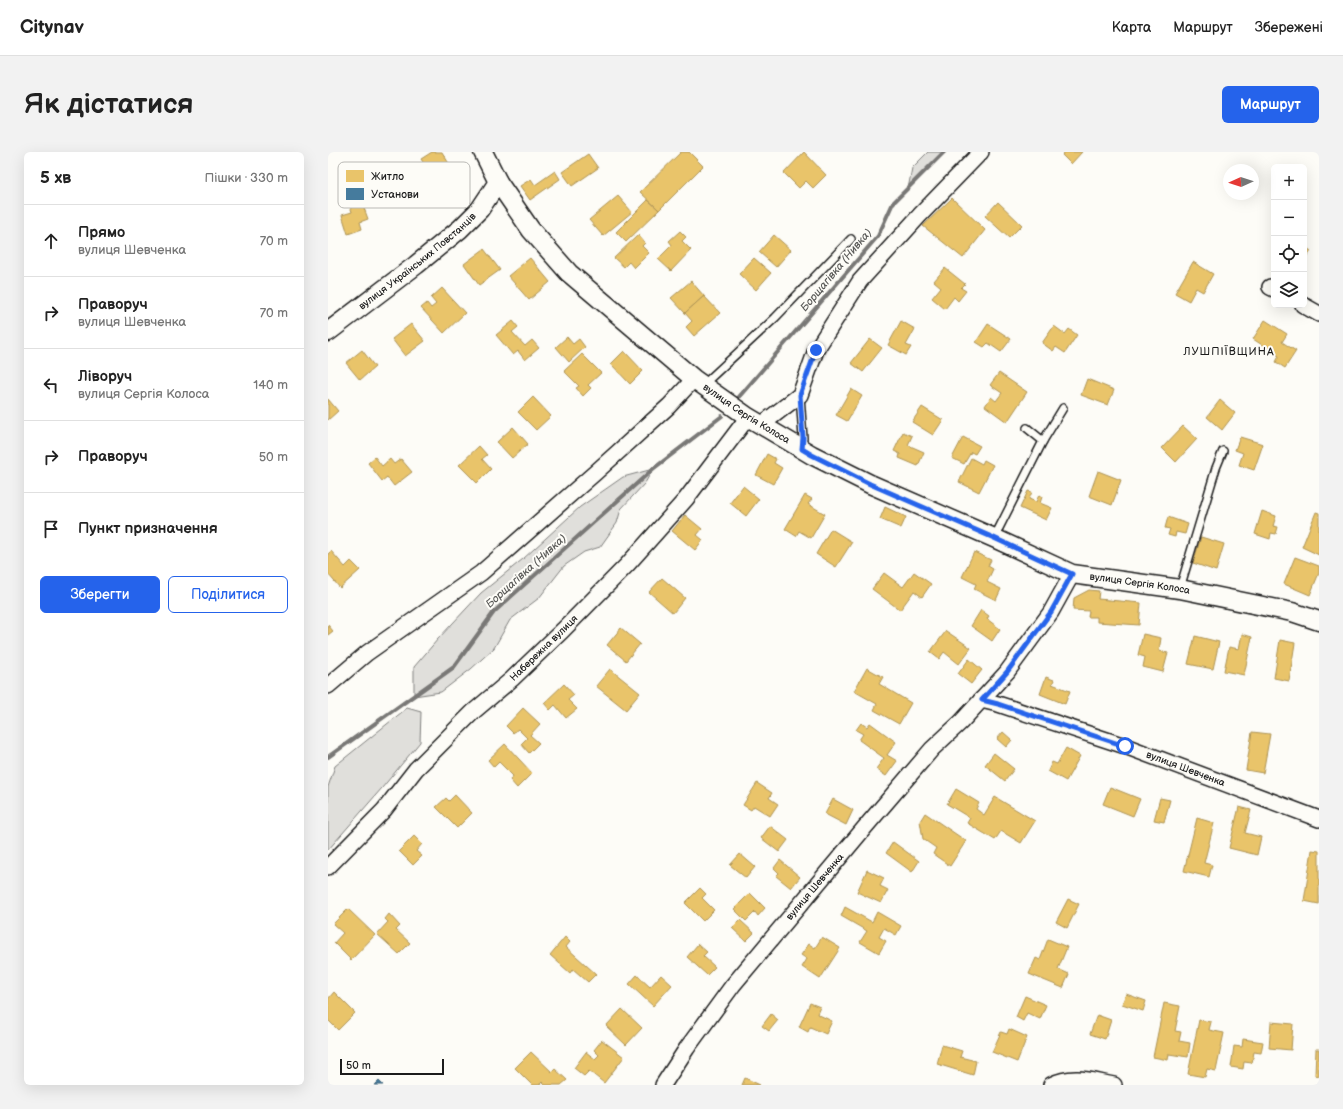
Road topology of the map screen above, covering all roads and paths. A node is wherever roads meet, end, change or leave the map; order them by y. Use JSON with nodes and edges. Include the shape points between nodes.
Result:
{"nodes":[{"id":1,"x":483,"y":152,"type":"edge"},
{"id":2,"x":981,"y":152,"type":"edge"},
{"id":3,"x":498,"y":182,"type":"junction"},
{"id":4,"x":852,"y":239,"type":"dead end"},
{"id":5,"x":1307,"y":307,"type":"edge"},
{"id":6,"x":1319,"y":314,"type":"edge"},
{"id":7,"x":328,"y":332,"type":"edge"},
{"id":8,"x":698,"y":382,"type":"junction"},
{"id":9,"x":800,"y":395,"type":"junction"},
{"id":10,"x":1063,"y":408,"type":"dead end"},
{"id":11,"x":754,"y":421,"type":"junction"},
{"id":12,"x":1027,"y":428,"type":"dead end"},
{"id":13,"x":1043,"y":441,"type":"junction"},
{"id":14,"x":802,"y":449,"type":"junction"},
{"id":15,"x":1223,"y":451,"type":"dead end"},
{"id":16,"x":994,"y":538,"type":"junction"},
{"id":17,"x":1072,"y":574,"type":"junction"},
{"id":18,"x":1180,"y":589,"type":"junction"},
{"id":19,"x":1319,"y":621,"type":"edge"},
{"id":20,"x":328,"y":686,"type":"edge"},
{"id":21,"x":982,"y":700,"type":"junction"},
{"id":22,"x":1319,"y":819,"type":"edge"},
{"id":23,"x":328,"y":867,"type":"edge"},
{"id":24,"x":663,"y":1085,"type":"edge"},
{"id":25,"x":1051,"y":1085,"type":"edge"},
{"id":26,"x":1114,"y":1085,"type":"edge"}],
"edges":[{"from":1,"to":3,"type":"street","name":"вулиця Сергія Колоса"},
{"from":2,"to":9,"type":"street","via":[[860,281],[816,350]]},
{"from":3,"to":7,"type":"street","name":"вулиця Українських Повстанців","via":[[480,209],[460,229]]},
{"from":3,"to":8,"type":"street","name":"вулиця Сергія Колоса","via":[[531,230],[569,273]]},
{"from":4,"to":8,"type":"lane","via":[[775,318]]},
{"from":5,"to":6,"type":"street"},
{"from":8,"to":11,"type":"street","name":"вулиця Сергія Колоса"},
{"from":8,"to":20,"type":"street","via":[[481,573],[367,653]]},
{"from":9,"to":11,"type":"street","name":"Набережна вулиця"},
{"from":9,"to":14,"type":"lane"},
{"from":10,"to":13,"type":"lane"},
{"from":11,"to":14,"type":"street","name":"вулиця Сергія Колоса"},
{"from":11,"to":23,"type":"street","name":"Набережна вулиця","via":[[627,565],[563,630],[473,712],[416,769],[384,810]]},
{"from":12,"to":13,"type":"lane"},
{"from":13,"to":16,"type":"lane"},
{"from":14,"to":16,"type":"street","name":"вулиця Сергія Колоса","via":[[870,484]]},
{"from":15,"to":18,"type":"lane"},
{"from":16,"to":17,"type":"street","name":"вулиця Сергія Колоса"},
{"from":17,"to":18,"type":"street","name":"вулиця Сергія Колоса"},
{"from":17,"to":21,"type":"street","name":"вулиця Шевченка","via":[[1051,612],[1007,672]]},
{"from":18,"to":19,"type":"street","name":"вулиця Сергія Колоса","via":[[1292,612]]},
{"from":21,"to":22,"type":"street","name":"вулиця Шевченка","via":[[1125,746]]},
{"from":21,"to":24,"type":"street","name":"вулиця Шевченка","via":[[927,755],[733,985]]},
{"from":25,"to":26,"type":"street","via":[[1072,1078]]}]}
